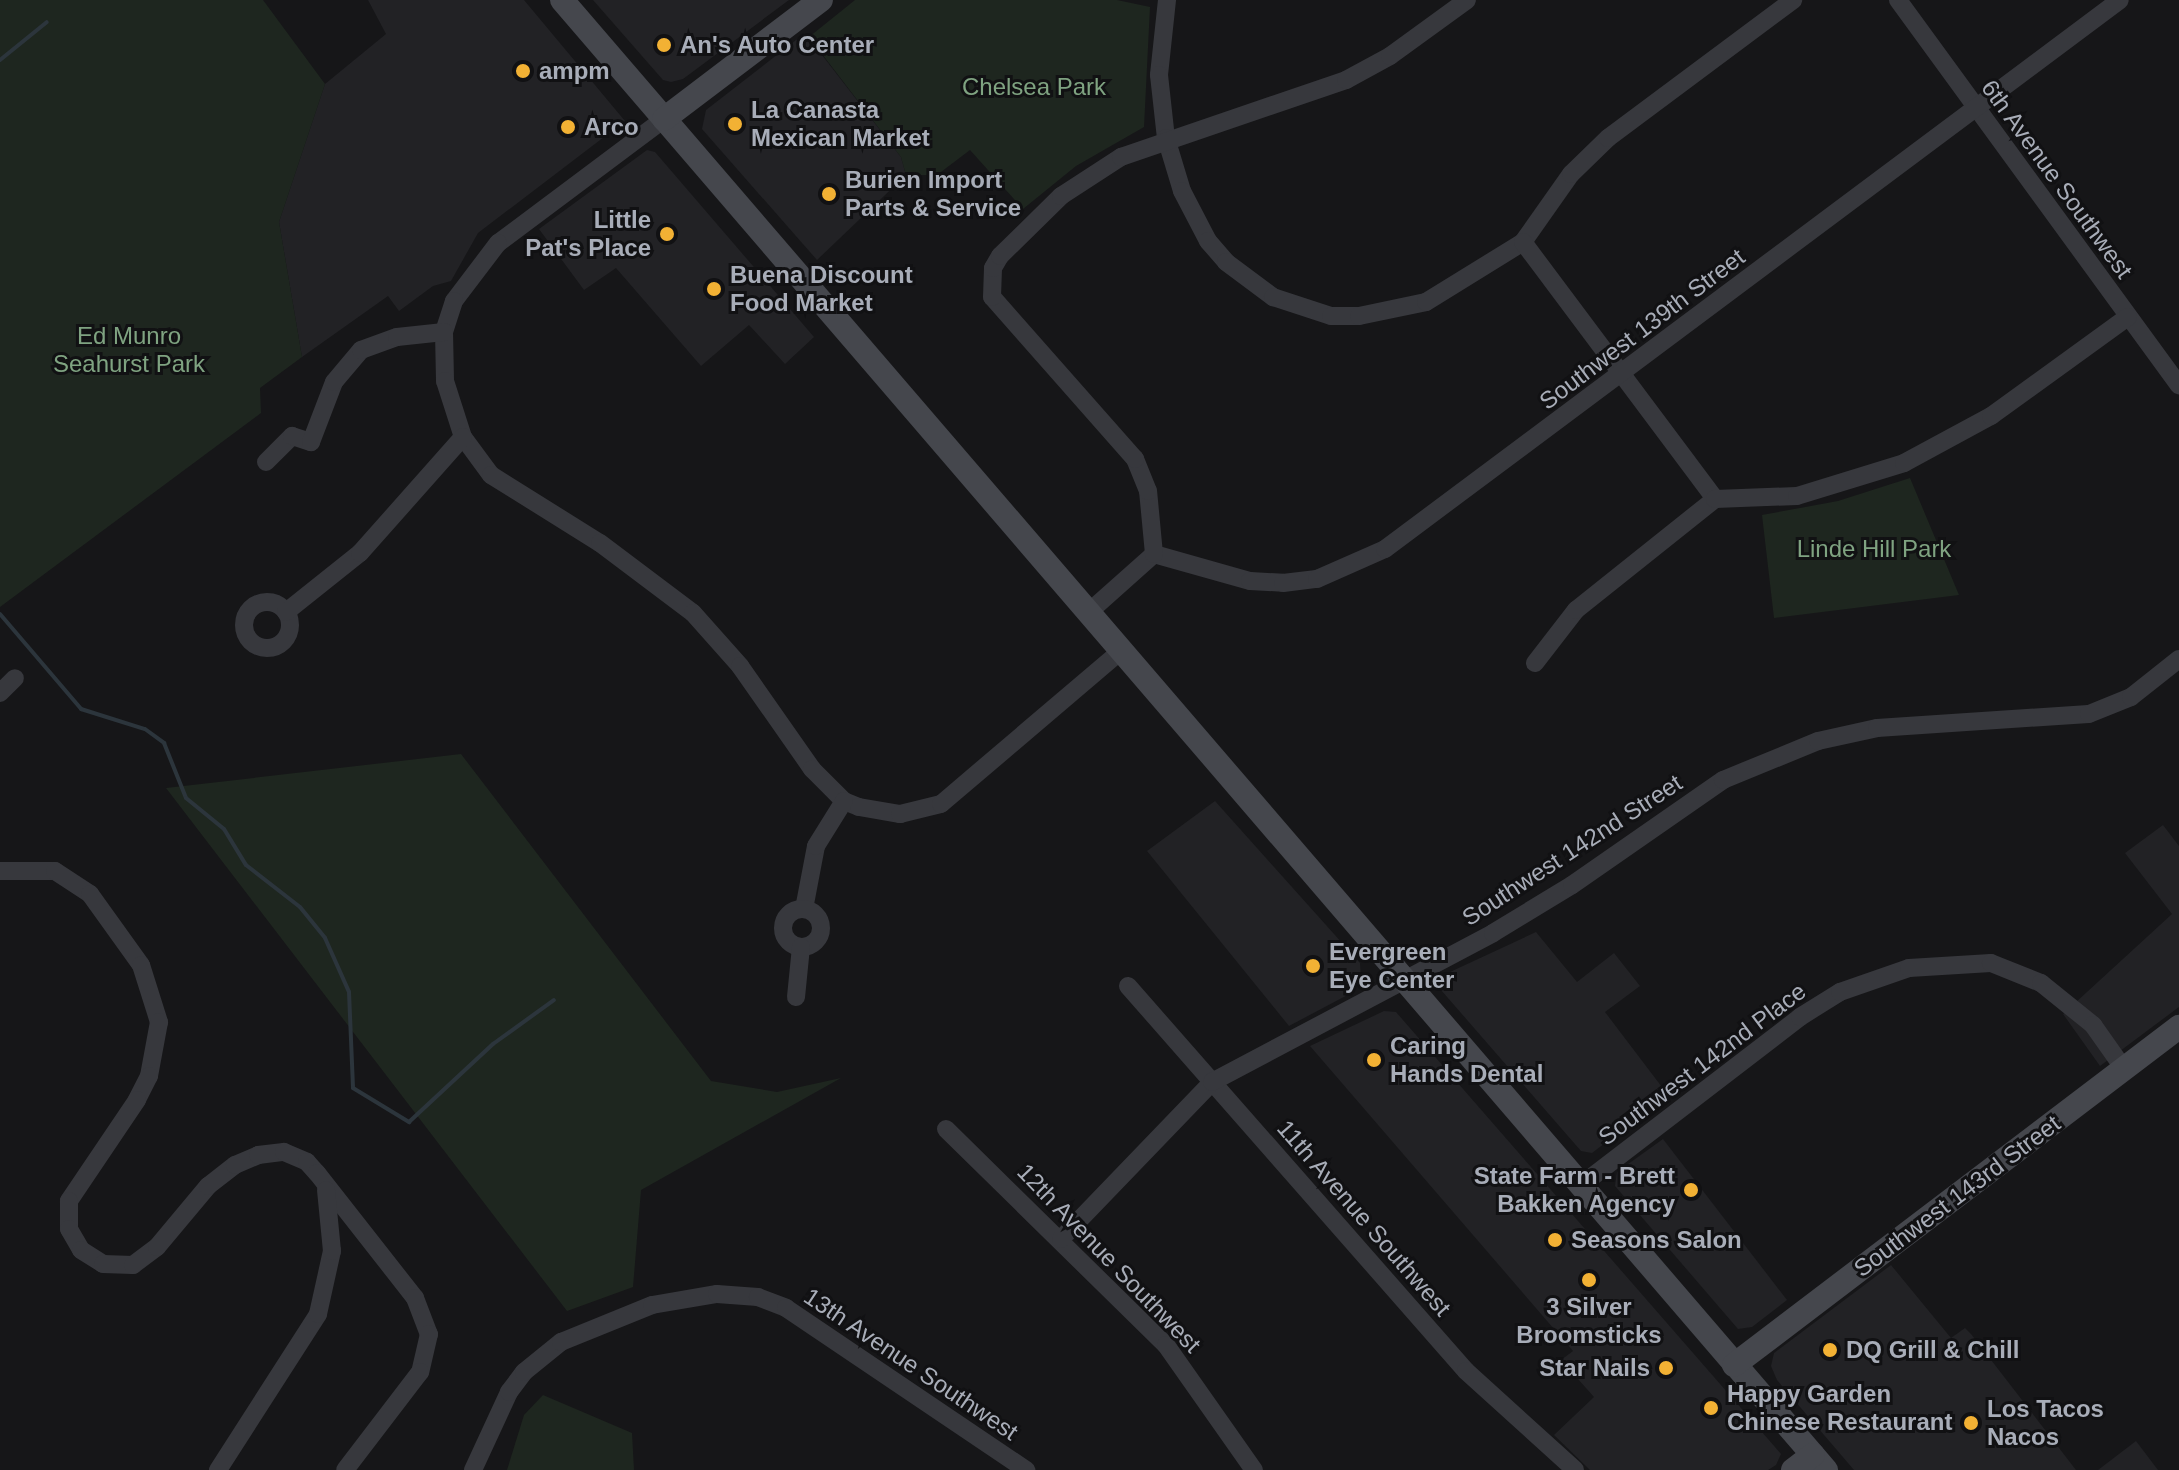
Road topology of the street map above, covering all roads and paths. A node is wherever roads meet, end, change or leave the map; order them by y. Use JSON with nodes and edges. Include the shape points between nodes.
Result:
{"nodes":[{"id":1,"x":562,"y":0,"type":"edge"},
{"id":2,"x":821,"y":0,"type":"edge"},
{"id":3,"x":1167,"y":0,"type":"edge"},
{"id":4,"x":1467,"y":0,"type":"edge"},
{"id":5,"x":1793,"y":0,"type":"edge"},
{"id":6,"x":1898,"y":0,"type":"edge"},
{"id":7,"x":2120,"y":0,"type":"edge"},
{"id":8,"x":1975,"y":108,"type":"junction"},
{"id":9,"x":664,"y":119,"type":"junction"},
{"id":10,"x":1166,"y":138,"type":"junction"},
{"id":11,"x":1523,"y":242,"type":"junction"},
{"id":12,"x":2128,"y":317,"type":"junction"},
{"id":13,"x":444,"y":332,"type":"junction"},
{"id":14,"x":1623,"y":374,"type":"junction"},
{"id":15,"x":2179,"y":386,"type":"edge"},
{"id":16,"x":463,"y":437,"type":"junction"},
{"id":17,"x":266,"y":462,"type":"dead end"},
{"id":18,"x":1715,"y":499,"type":"junction"},
{"id":19,"x":1154,"y":554,"type":"junction"},
{"id":20,"x":286,"y":612,"type":"dead end"},
{"id":21,"x":1089,"y":612,"type":"junction"},
{"id":22,"x":1122,"y":650,"type":"junction"},
{"id":23,"x":2179,"y":659,"type":"edge"},
{"id":24,"x":1535,"y":663,"type":"dead end"},
{"id":25,"x":15,"y":678,"type":"dead end"},
{"id":26,"x":0,"y":693,"type":"edge"},
{"id":27,"x":844,"y":801,"type":"junction"},
{"id":28,"x":0,"y":871,"type":"edge"},
{"id":29,"x":1404,"y":982,"type":"junction"},
{"id":30,"x":1128,"y":986,"type":"dead end"},
{"id":31,"x":796,"y":997,"type":"dead end"},
{"id":32,"x":2179,"y":1027,"type":"edge"},
{"id":33,"x":2124,"y":1069,"type":"junction"},
{"id":34,"x":1212,"y":1082,"type":"junction"},
{"id":35,"x":946,"y":1129,"type":"dead end"},
{"id":36,"x":1580,"y":1186,"type":"junction"},
{"id":37,"x":326,"y":1188,"type":"junction"},
{"id":38,"x":1061,"y":1239,"type":"junction"},
{"id":39,"x":1734,"y":1365,"type":"junction"},
{"id":40,"x":1820,"y":1462,"type":"edge"},
{"id":41,"x":218,"y":1470,"type":"edge"},
{"id":42,"x":345,"y":1470,"type":"edge"},
{"id":43,"x":473,"y":1470,"type":"edge"},
{"id":44,"x":1026,"y":1470,"type":"edge"},
{"id":45,"x":1254,"y":1470,"type":"edge"},
{"id":46,"x":1575,"y":1470,"type":"edge"},
{"id":47,"x":1793,"y":1470,"type":"edge"}],
"edges":[{"from":1,"to":9,"type":"main road"},
{"from":2,"to":9,"type":"main road"},
{"from":3,"to":10,"type":"street","via":[[1159,75]]},
{"from":4,"to":10,"type":"street","via":[[1390,56],[1346,80],[1298,100]]},
{"from":5,"to":11,"type":"street","via":[[1608,138],[1571,174]]},
{"from":6,"to":8,"type":"street","name":"6th Avenue Southwest"},
{"from":7,"to":8,"type":"street","name":"Southwest 139th Street"},
{"from":8,"to":12,"type":"street","name":"6th Avenue Southwest"},
{"from":8,"to":14,"type":"street","name":"Southwest 139th Street"},
{"from":9,"to":13,"type":"street","via":[[498,243],[467,280]]},
{"from":9,"to":21,"type":"main road"},
{"from":10,"to":11,"type":"street","via":[[1182,191],[1208,241],[1251,284],[1300,308],[1331,316],[1394,312],[1460,285]]},
{"from":10,"to":19,"type":"street","via":[[1101,169],[1026,225],[993,268],[992,297],[1135,459],[1148,491]]},
{"from":11,"to":14,"type":"street"},
{"from":12,"to":15,"type":"street","name":"6th Avenue Southwest"},
{"from":12,"to":18,"type":"street","via":[[1991,416],[1904,463],[1797,496]]},
{"from":13,"to":16,"type":"street","via":[[445,381]]},
{"from":13,"to":17,"type":"street","via":[[397,337],[361,350],[334,382],[311,442],[292,436]]},
{"from":14,"to":18,"type":"street"},
{"from":14,"to":19,"type":"street","name":"Southwest 139th Street","via":[[1385,549],[1351,567],[1317,579],[1250,581]]},
{"from":16,"to":20,"type":"street","via":[[360,553]]},
{"from":16,"to":27,"type":"street","via":[[505,487],[600,543],[693,613],[740,666],[812,769]]},
{"from":18,"to":24,"type":"street","via":[[1576,610]]},
{"from":19,"to":21,"type":"street"},
{"from":21,"to":22,"type":"main road"},
{"from":22,"to":27,"type":"street","via":[[941,804],[900,814]]},
{"from":22,"to":29,"type":"main road"},
{"from":23,"to":29,"type":"street","name":"Southwest 142nd Street","via":[[2131,697],[2089,714],[1877,728],[1771,758],[1723,780],[1572,885]]},
{"from":25,"to":26,"type":"street"},
{"from":27,"to":31,"type":"street","via":[[816,846],[804,909],[819,920],[821,933],[814,943],[801,947]]},
{"from":28,"to":37,"type":"street","via":[[55,871],[90,894],[141,965],[159,1022],[149,1076],[137,1100],[69,1201],[69,1229],[81,1250],[118,1267],[146,1258],[208,1186],[258,1155],[297,1156]]},
{"from":29,"to":34,"type":"street","name":"Southwest 142nd Street"},
{"from":29,"to":36,"type":"main road"},
{"from":30,"to":34,"type":"street","name":"11th Avenue Southwest"},
{"from":32,"to":33,"type":"main road","name":"Southwest 143rd Street"},
{"from":33,"to":36,"type":"street","name":"Southwest 142nd Place","via":[[2093,1025],[2041,983],[1991,963],[1909,968],[1840,992],[1800,1017]]},
{"from":33,"to":39,"type":"main road","name":"Southwest 143rd Street"},
{"from":34,"to":38,"type":"street","name":"Southwest 142nd Street"},
{"from":34,"to":46,"type":"street","name":"11th Avenue Southwest","via":[[1466,1371]]},
{"from":35,"to":38,"type":"street","name":"12th Avenue Southwest"},
{"from":36,"to":39,"type":"main road"},
{"from":37,"to":41,"type":"street","via":[[332,1251],[318,1314]]},
{"from":37,"to":42,"type":"street","via":[[415,1298],[429,1334],[420,1372]]},
{"from":38,"to":45,"type":"street","name":"12th Avenue Southwest","via":[[1166,1345]]},
{"from":39,"to":40,"type":"main road"},
{"from":40,"to":47,"type":"main road"},
{"from":43,"to":44,"type":"street","name":"13th Avenue Southwest","via":[[496,1416],[524,1372],[582,1331],[685,1297],[758,1297],[823,1332]]}]}
